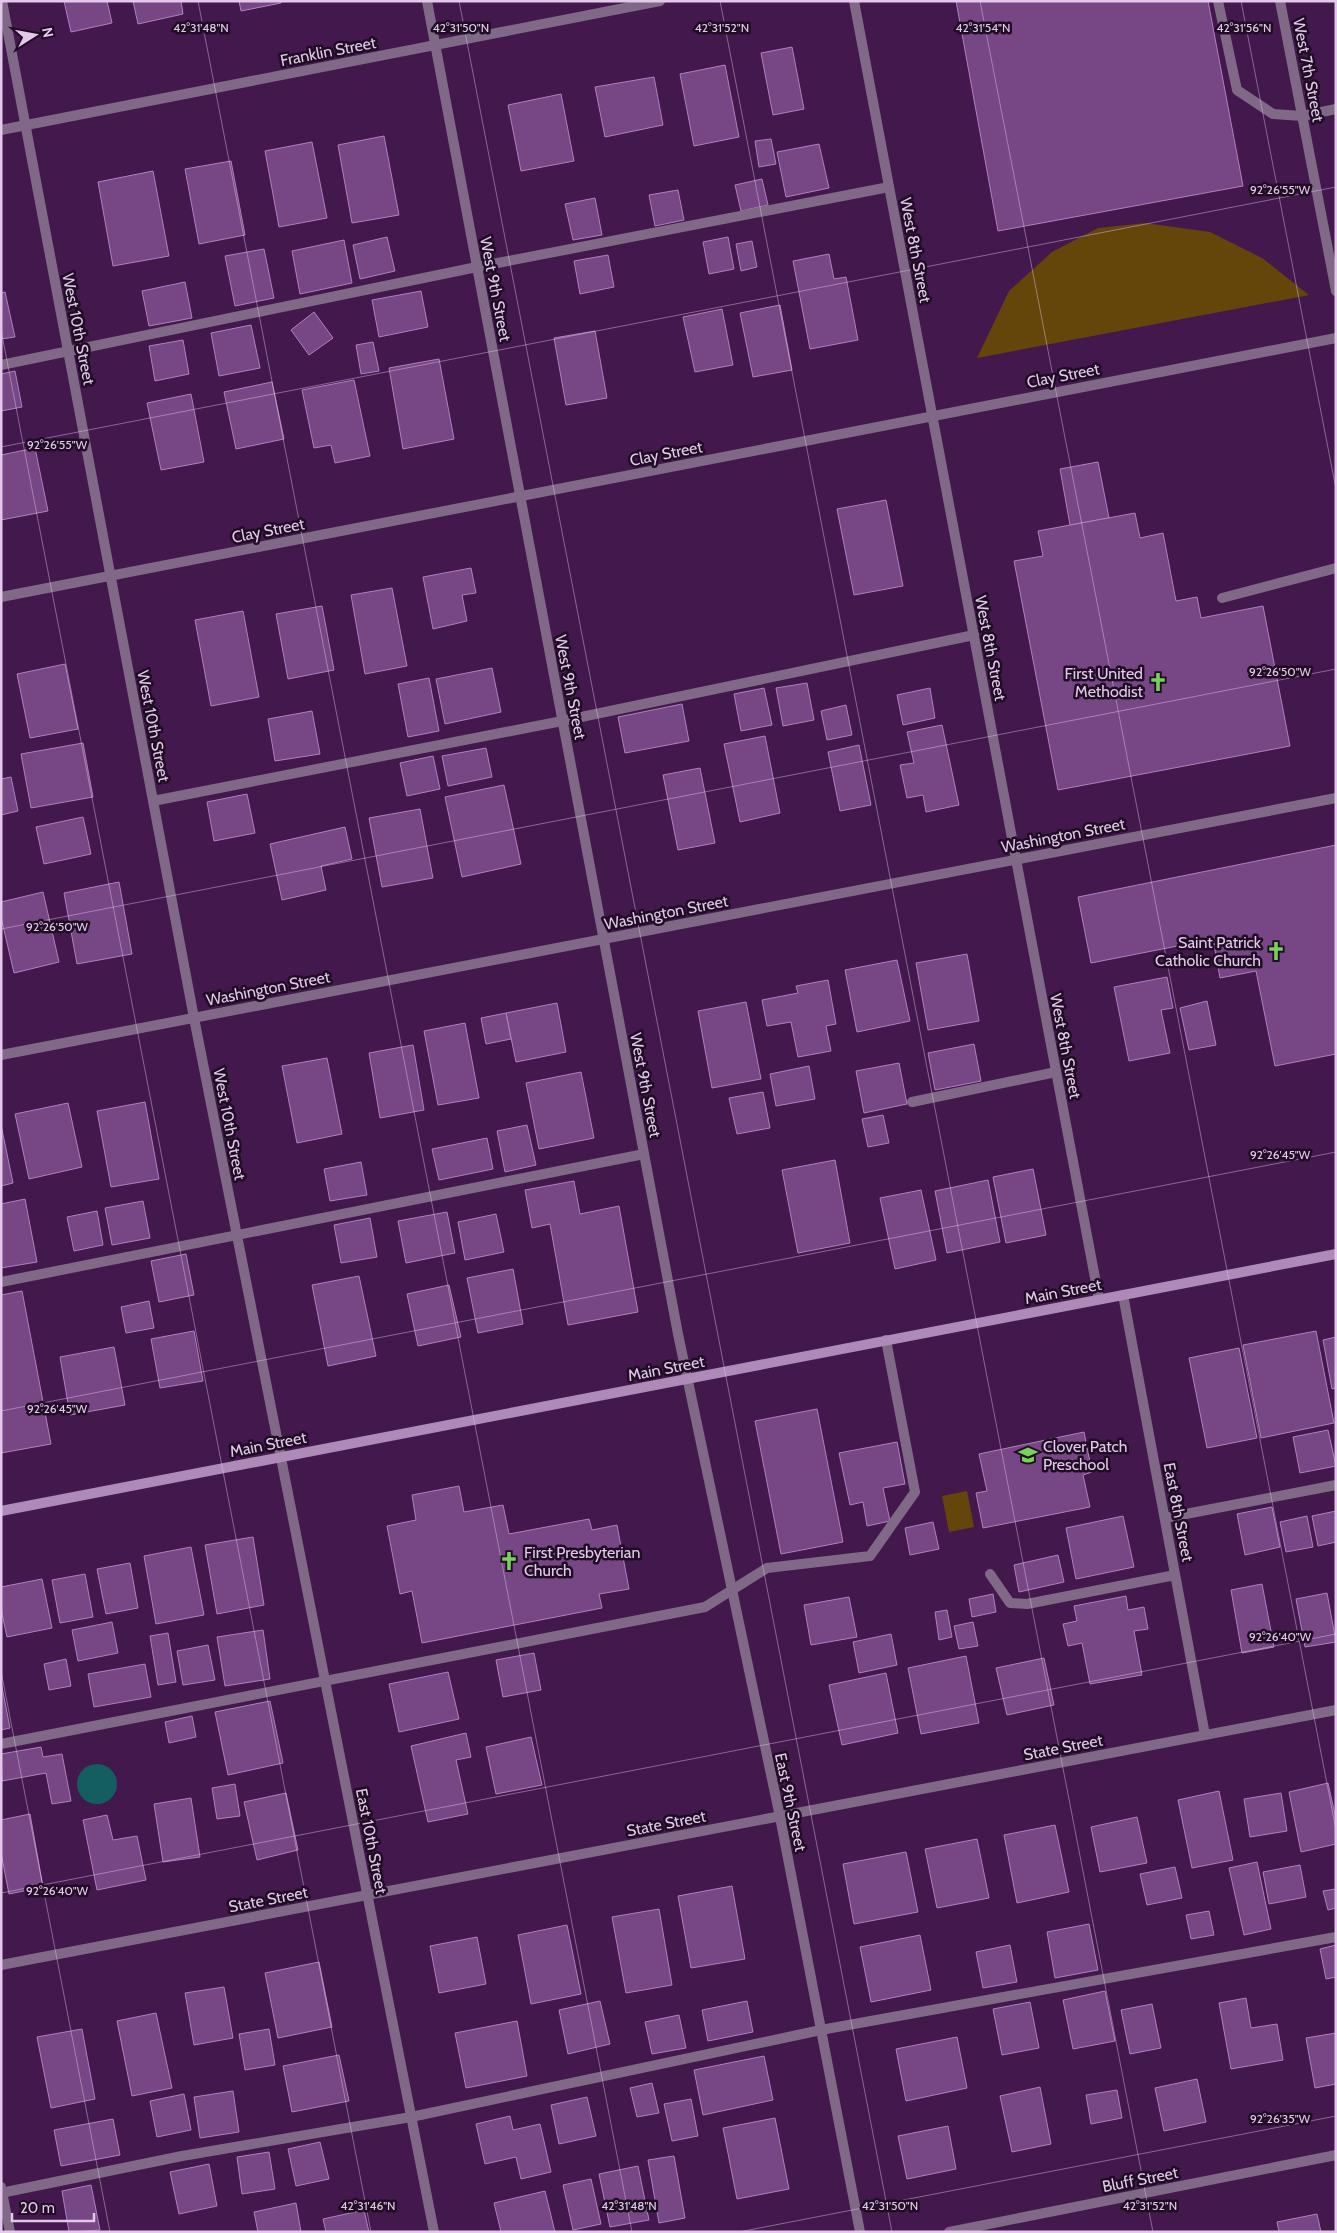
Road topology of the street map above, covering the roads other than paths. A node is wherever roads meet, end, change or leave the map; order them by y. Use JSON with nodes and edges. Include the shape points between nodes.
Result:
{"nodes":[{"id":1,"x":2,"y":1,"type":"edge"},
{"id":2,"x":427,"y":1,"type":"edge"},
{"id":3,"x":660,"y":1,"type":"edge"},
{"id":4,"x":854,"y":1,"type":"edge"},
{"id":5,"x":1218,"y":1,"type":"edge"},
{"id":6,"x":1280,"y":1,"type":"edge"},
{"id":7,"x":435,"y":45,"type":"junction"},
{"id":8,"x":1336,"y":109,"type":"edge"},
{"id":9,"x":1302,"y":116,"type":"junction"},
{"id":10,"x":25,"y":125,"type":"junction"},
{"id":11,"x":1,"y":130,"type":"edge"},
{"id":12,"x":889,"y":187,"type":"junction"},
{"id":13,"x":476,"y":267,"type":"junction"},
{"id":14,"x":1336,"y":291,"type":"edge"},
{"id":15,"x":1336,"y":338,"type":"edge"},
{"id":16,"x":68,"y":353,"type":"junction"},
{"id":17,"x":1,"y":365,"type":"edge"},
{"id":18,"x":932,"y":416,"type":"junction"},
{"id":19,"x":520,"y":496,"type":"junction"},
{"id":20,"x":1336,"y":568,"type":"edge"},
{"id":21,"x":110,"y":576,"type":"junction"},
{"id":22,"x":1,"y":597,"type":"edge"},
{"id":23,"x":1222,"y":598,"type":"dead end"},
{"id":24,"x":974,"y":635,"type":"junction"},
{"id":25,"x":562,"y":721,"type":"junction"},
{"id":26,"x":1336,"y":798,"type":"edge"},
{"id":27,"x":153,"y":801,"type":"junction"},
{"id":28,"x":1016,"y":859,"type":"junction"},
{"id":29,"x":603,"y":939,"type":"junction"},
{"id":30,"x":194,"y":1018,"type":"junction"},
{"id":31,"x":1,"y":1055,"type":"edge"},
{"id":32,"x":1056,"y":1072,"type":"junction"},
{"id":33,"x":912,"y":1102,"type":"dead end"},
{"id":34,"x":644,"y":1154,"type":"junction"},
{"id":35,"x":237,"y":1236,"type":"junction"},
{"id":36,"x":1336,"y":1254,"type":"edge"},
{"id":37,"x":1,"y":1282,"type":"edge"},
{"id":38,"x":1123,"y":1295,"type":"junction"},
{"id":39,"x":1099,"y":1299,"type":"junction"},
{"id":40,"x":886,"y":1340,"type":"junction"},
{"id":41,"x":686,"y":1379,"type":"junction"},
{"id":42,"x":280,"y":1457,"type":"junction"},
{"id":43,"x":1336,"y":1485,"type":"edge"},
{"id":44,"x":1,"y":1510,"type":"edge"},
{"id":45,"x":1164,"y":1518,"type":"junction"},
{"id":46,"x":990,"y":1574,"type":"dead end"},
{"id":47,"x":1175,"y":1575,"type":"junction"},
{"id":48,"x":731,"y":1592,"type":"junction"},
{"id":49,"x":325,"y":1681,"type":"junction"},
{"id":50,"x":1336,"y":1710,"type":"edge"},
{"id":51,"x":1205,"y":1735,"type":"junction"},
{"id":52,"x":1,"y":1744,"type":"edge"},
{"id":53,"x":780,"y":1816,"type":"junction"},
{"id":54,"x":367,"y":1895,"type":"junction"},
{"id":55,"x":1336,"y":1936,"type":"edge"},
{"id":56,"x":1,"y":1965,"type":"edge"},
{"id":57,"x":821,"y":2030,"type":"junction"},
{"id":58,"x":411,"y":2116,"type":"junction"},
{"id":59,"x":1336,"y":2155,"type":"edge"},
{"id":60,"x":2,"y":2191,"type":"edge"},
{"id":61,"x":10,"y":2232,"type":"edge"},
{"id":62,"x":434,"y":2232,"type":"edge"},
{"id":63,"x":860,"y":2232,"type":"edge"},
{"id":64,"x":949,"y":2232,"type":"edge"}],
"edges":[{"from":1,"to":10,"type":"street","name":"West 10th Street"},
{"from":2,"to":7,"type":"street","name":"West 9th Street"},
{"from":3,"to":7,"type":"street","name":"Franklin Street"},
{"from":4,"to":12,"type":"street","name":"West 8th Street"},
{"from":5,"to":9,"type":"street","via":[[1237,90],[1273,114]]},
{"from":6,"to":9,"type":"street","name":"West 7th Street"},
{"from":7,"to":10,"type":"street","name":"Franklin Street"},
{"from":7,"to":13,"type":"street","name":"West 9th Street"},
{"from":8,"to":9,"type":"street"},
{"from":9,"to":14,"type":"street","name":"West 7th Street"},
{"from":10,"to":11,"type":"street","name":"Franklin Street"},
{"from":10,"to":16,"type":"street","name":"West 10th Street"},
{"from":12,"to":13,"type":"street"},
{"from":12,"to":18,"type":"street","name":"West 8th Street"},
{"from":13,"to":16,"type":"street"},
{"from":13,"to":19,"type":"street","name":"West 9th Street"},
{"from":15,"to":18,"type":"street","name":"Clay Street"},
{"from":16,"to":17,"type":"street"},
{"from":16,"to":21,"type":"street","name":"West 10th Street"},
{"from":18,"to":19,"type":"street","name":"Clay Street"},
{"from":18,"to":24,"type":"street","name":"West 8th Street"},
{"from":19,"to":21,"type":"street","name":"Clay Street"},
{"from":19,"to":25,"type":"street","name":"West 9th Street"},
{"from":20,"to":23,"type":"street"},
{"from":21,"to":22,"type":"street","name":"Clay Street"},
{"from":21,"to":27,"type":"street","name":"West 10th Street"},
{"from":24,"to":25,"type":"street"},
{"from":24,"to":28,"type":"street","name":"West 8th Street"},
{"from":25,"to":27,"type":"street"},
{"from":25,"to":29,"type":"street","name":"West 9th Street"},
{"from":26,"to":28,"type":"street","name":"Washington Street"},
{"from":27,"to":30,"type":"street","name":"West 10th Street"},
{"from":28,"to":29,"type":"street","name":"Washington Street"},
{"from":28,"to":32,"type":"street","name":"West 8th Street"},
{"from":29,"to":30,"type":"street","name":"Washington Street"},
{"from":29,"to":34,"type":"street","name":"West 9th Street"},
{"from":30,"to":31,"type":"street","name":"Washington Street"},
{"from":30,"to":35,"type":"street","name":"West 10th Street"},
{"from":32,"to":33,"type":"street"},
{"from":32,"to":39,"type":"street","name":"West 8th Street"},
{"from":34,"to":35,"type":"street"},
{"from":34,"to":41,"type":"street","name":"West 9th Street"},
{"from":35,"to":37,"type":"street"},
{"from":35,"to":42,"type":"street","name":"West 10th Street"},
{"from":36,"to":38,"type":"main road","name":"Main Street"},
{"from":38,"to":39,"type":"main road","name":"Main Street"},
{"from":38,"to":45,"type":"street","name":"East 8th Street"},
{"from":39,"to":40,"type":"main road","name":"Main Street"},
{"from":40,"to":41,"type":"main road","name":"Main Street"},
{"from":40,"to":48,"type":"street","via":[[915,1492],[870,1556],[767,1568]]},
{"from":41,"to":42,"type":"main road","name":"Main Street"},
{"from":41,"to":48,"type":"street","name":"East 9th Street"},
{"from":42,"to":44,"type":"main road","name":"Main Street"},
{"from":42,"to":49,"type":"street","name":"East 10th Street"},
{"from":43,"to":45,"type":"street"},
{"from":45,"to":47,"type":"street","name":"East 8th Street"},
{"from":46,"to":47,"type":"street","via":[[1010,1603],[1027,1604]]},
{"from":47,"to":51,"type":"street","name":"East 8th Street"},
{"from":48,"to":49,"type":"street","via":[[705,1607]]},
{"from":48,"to":53,"type":"street","name":"East 9th Street"},
{"from":49,"to":52,"type":"street"},
{"from":49,"to":54,"type":"street","name":"East 10th Street"},
{"from":50,"to":51,"type":"street","name":"State Street"},
{"from":51,"to":53,"type":"street","name":"State Street"},
{"from":53,"to":54,"type":"street","name":"State Street"},
{"from":53,"to":57,"type":"street","name":"East 9th Street"},
{"from":54,"to":56,"type":"street","name":"State Street"},
{"from":54,"to":58,"type":"street","name":"East 10th Street"},
{"from":55,"to":57,"type":"street"},
{"from":57,"to":58,"type":"street"},
{"from":57,"to":63,"type":"street","name":"East 9th Street"},
{"from":58,"to":60,"type":"street"},
{"from":58,"to":62,"type":"street","name":"East 10th Street"},
{"from":59,"to":64,"type":"street","name":"Bluff Street"},
{"from":60,"to":61,"type":"street"}]}
